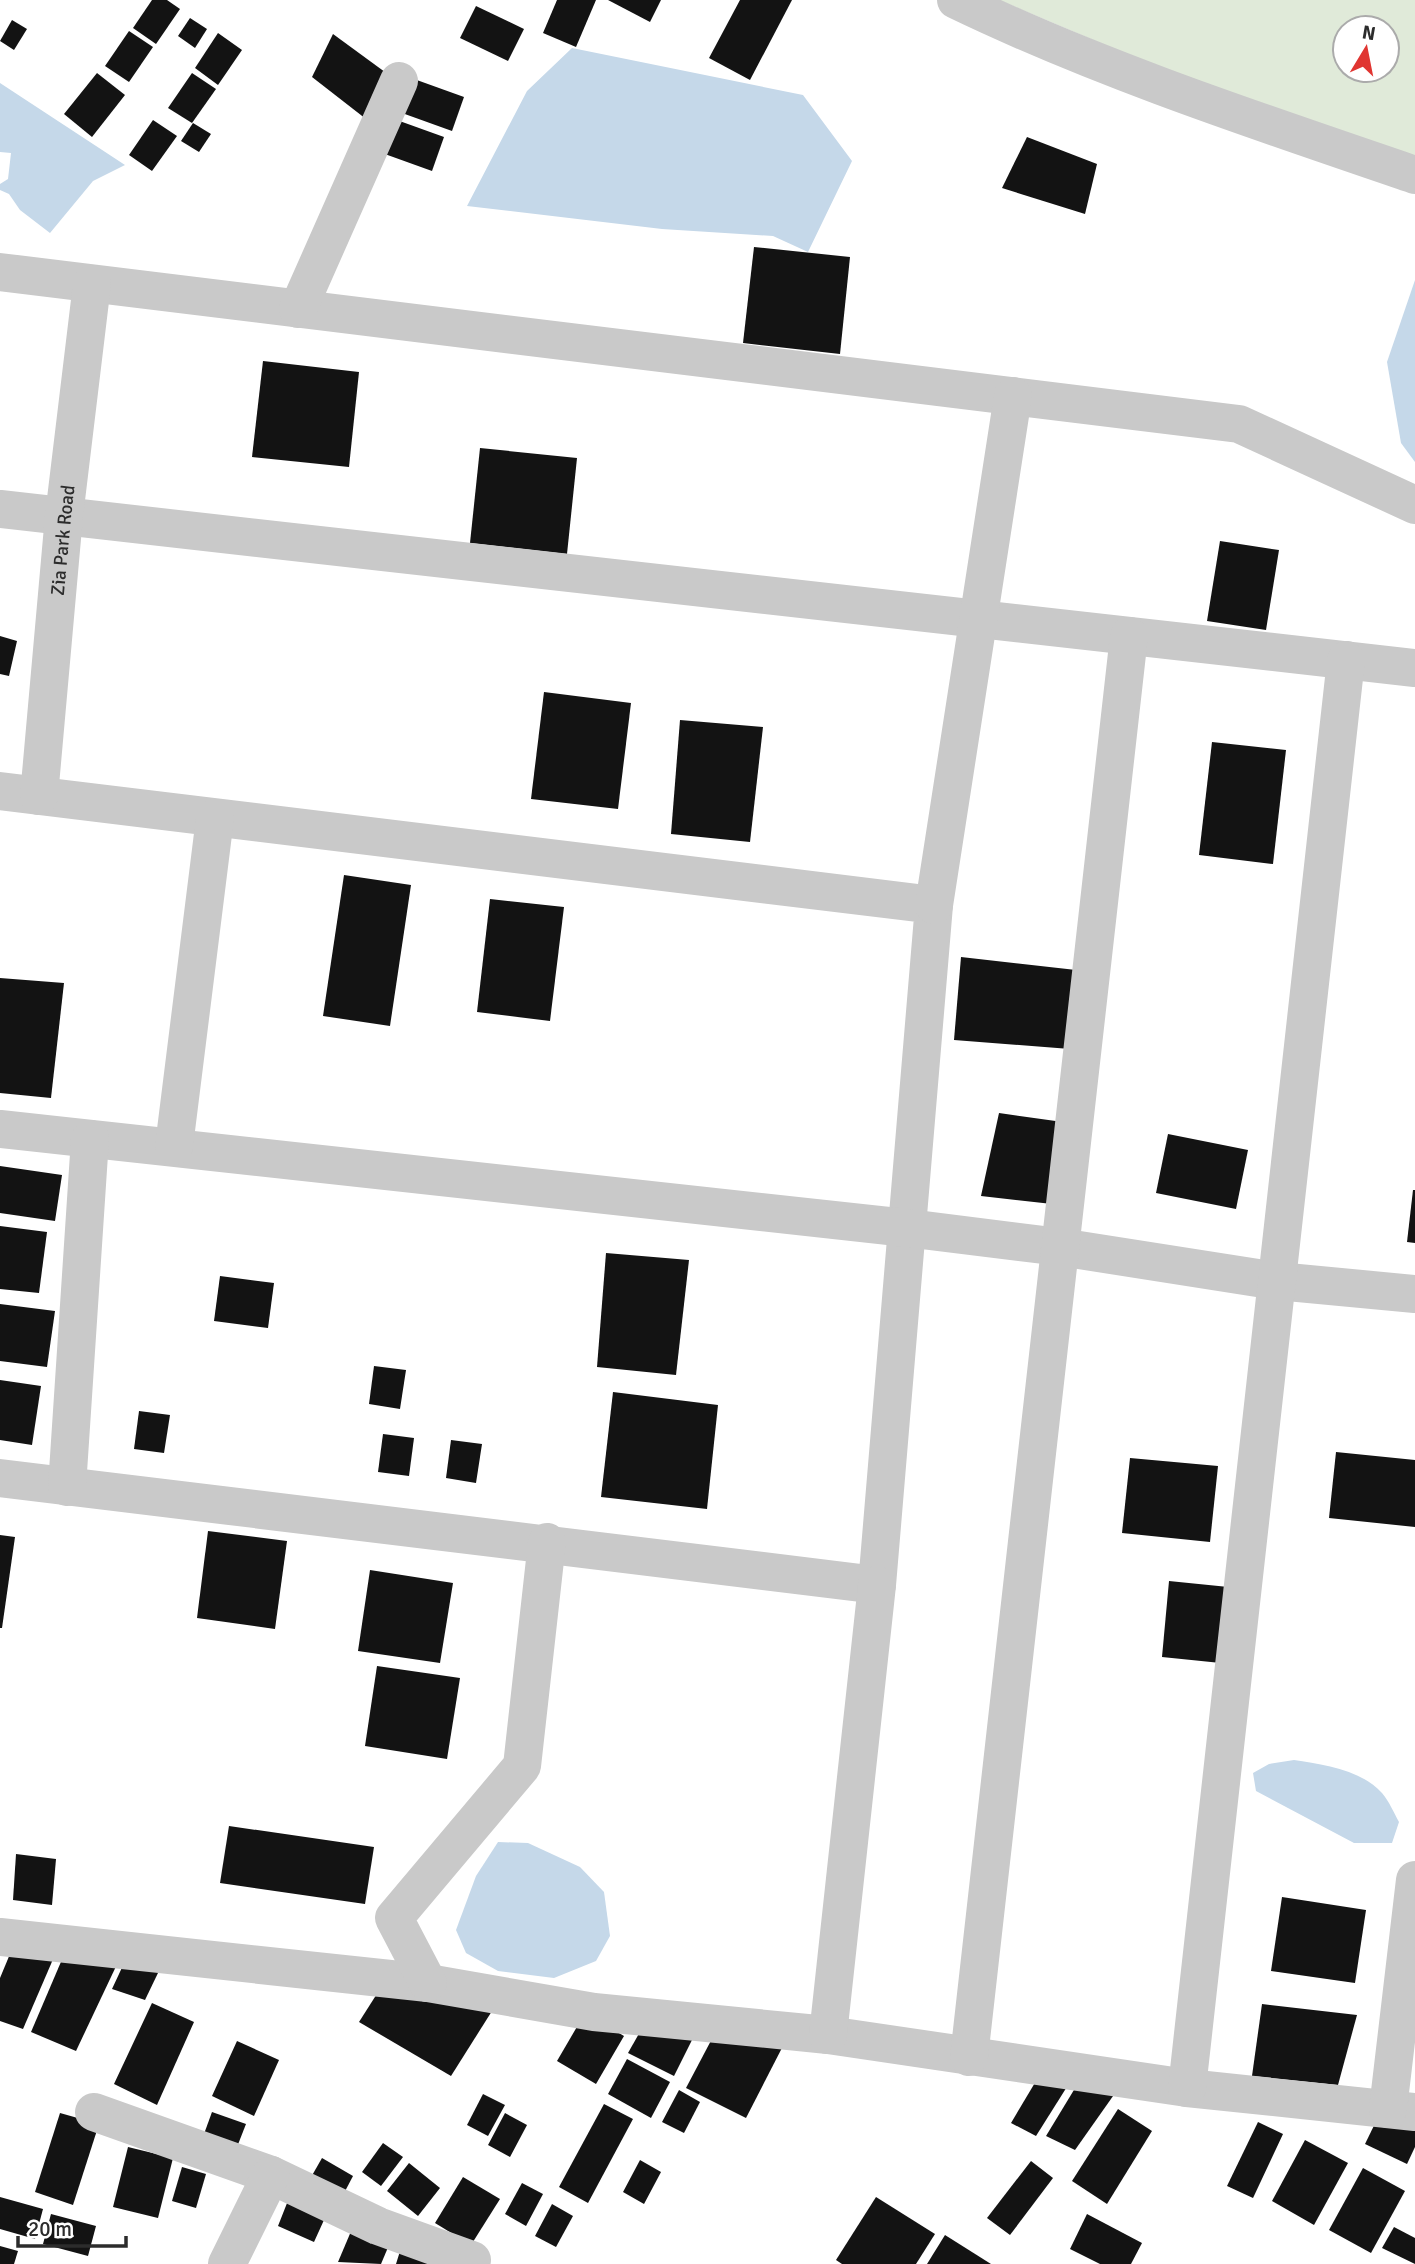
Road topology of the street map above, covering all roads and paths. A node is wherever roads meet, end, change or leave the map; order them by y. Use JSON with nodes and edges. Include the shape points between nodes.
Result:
{"nodes":[{"id":1,"x":956,"y":0,"type":"edge"},
{"id":2,"x":399,"y":81,"type":"dead end"},
{"id":3,"x":1415,"y":175,"type":"edge"},
{"id":4,"x":0,"y":272,"type":"edge"},
{"id":5,"x":92,"y":284,"type":"junction"},
{"id":6,"x":298,"y":309,"type":"junction"},
{"id":7,"x":1013,"y":397,"type":"junction"},
{"id":8,"x":1415,"y":505,"type":"edge"},
{"id":9,"x":0,"y":509,"type":"edge"},
{"id":10,"x":64,"y":516,"type":"junction"},
{"id":11,"x":979,"y":619,"type":"junction"},
{"id":12,"x":1129,"y":636,"type":"junction"},
{"id":13,"x":1346,"y":660,"type":"junction"},
{"id":14,"x":1415,"y":668,"type":"edge"},
{"id":15,"x":0,"y":791,"type":"edge"},
{"id":16,"x":39,"y":796,"type":"junction"},
{"id":17,"x":215,"y":818,"type":"junction"},
{"id":18,"x":934,"y":905,"type":"junction"},
{"id":19,"x":0,"y":1129,"type":"edge"},
{"id":20,"x":90,"y":1139,"type":"junction"},
{"id":21,"x":174,"y":1146,"type":"junction"},
{"id":22,"x":907,"y":1228,"type":"junction"},
{"id":23,"x":1060,"y":1247,"type":"junction"},
{"id":24,"x":1277,"y":1281,"type":"junction"},
{"id":25,"x":1415,"y":1294,"type":"edge"},
{"id":26,"x":0,"y":1478,"type":"edge"},
{"id":27,"x":67,"y":1487,"type":"junction"},
{"id":28,"x":547,"y":1542,"type":"junction"},
{"id":29,"x":877,"y":1585,"type":"junction"},
{"id":30,"x":1415,"y":1880,"type":"edge"},
{"id":31,"x":0,"y":1937,"type":"edge"},
{"id":32,"x":428,"y":1983,"type":"junction"},
{"id":33,"x":828,"y":2035,"type":"junction"},
{"id":34,"x":969,"y":2057,"type":"junction"},
{"id":35,"x":1186,"y":2088,"type":"junction"},
{"id":36,"x":1402,"y":2110,"type":"edge"},
{"id":37,"x":94,"y":2112,"type":"dead end"},
{"id":38,"x":271,"y":2175,"type":"junction"},
{"id":39,"x":472,"y":2260,"type":"dead end"},
{"id":40,"x":226,"y":2264,"type":"edge"}],
"edges":[{"from":1,"to":3,"type":"street","via":[[1007,25],[1213,104]]},
{"from":2,"to":6,"type":"street"},
{"from":4,"to":5,"type":"street"},
{"from":5,"to":6,"type":"street"},
{"from":5,"to":10,"type":"street","name":"Zia Park Road"},
{"from":6,"to":7,"type":"street"},
{"from":7,"to":8,"type":"street","via":[[1239,424]]},
{"from":7,"to":11,"type":"street"},
{"from":9,"to":10,"type":"street"},
{"from":10,"to":11,"type":"street"},
{"from":10,"to":16,"type":"street","name":"Zia Park Road"},
{"from":11,"to":12,"type":"street"},
{"from":11,"to":18,"type":"street"},
{"from":12,"to":13,"type":"street"},
{"from":12,"to":23,"type":"street"},
{"from":13,"to":14,"type":"street"},
{"from":13,"to":24,"type":"street"},
{"from":15,"to":16,"type":"street"},
{"from":16,"to":17,"type":"street"},
{"from":17,"to":18,"type":"street"},
{"from":17,"to":21,"type":"street"},
{"from":18,"to":22,"type":"street"},
{"from":19,"to":20,"type":"street"},
{"from":20,"to":21,"type":"street"},
{"from":20,"to":27,"type":"street"},
{"from":21,"to":22,"type":"street"},
{"from":22,"to":23,"type":"street"},
{"from":22,"to":29,"type":"street"},
{"from":23,"to":24,"type":"street"},
{"from":23,"to":34,"type":"street"},
{"from":24,"to":25,"type":"street"},
{"from":24,"to":35,"type":"street"},
{"from":26,"to":27,"type":"street"},
{"from":27,"to":28,"type":"street"},
{"from":28,"to":29,"type":"street"},
{"from":28,"to":32,"type":"street","via":[[522,1766],[394,1918]]},
{"from":29,"to":33,"type":"street"},
{"from":30,"to":36,"type":"street"},
{"from":31,"to":32,"type":"street"},
{"from":32,"to":33,"type":"street","via":[[594,2011]]},
{"from":33,"to":34,"type":"street"},
{"from":34,"to":35,"type":"street"},
{"from":35,"to":36,"type":"street"},
{"from":37,"to":38,"type":"street"},
{"from":38,"to":39,"type":"street","via":[[378,2226]]},
{"from":38,"to":40,"type":"street"}]}
